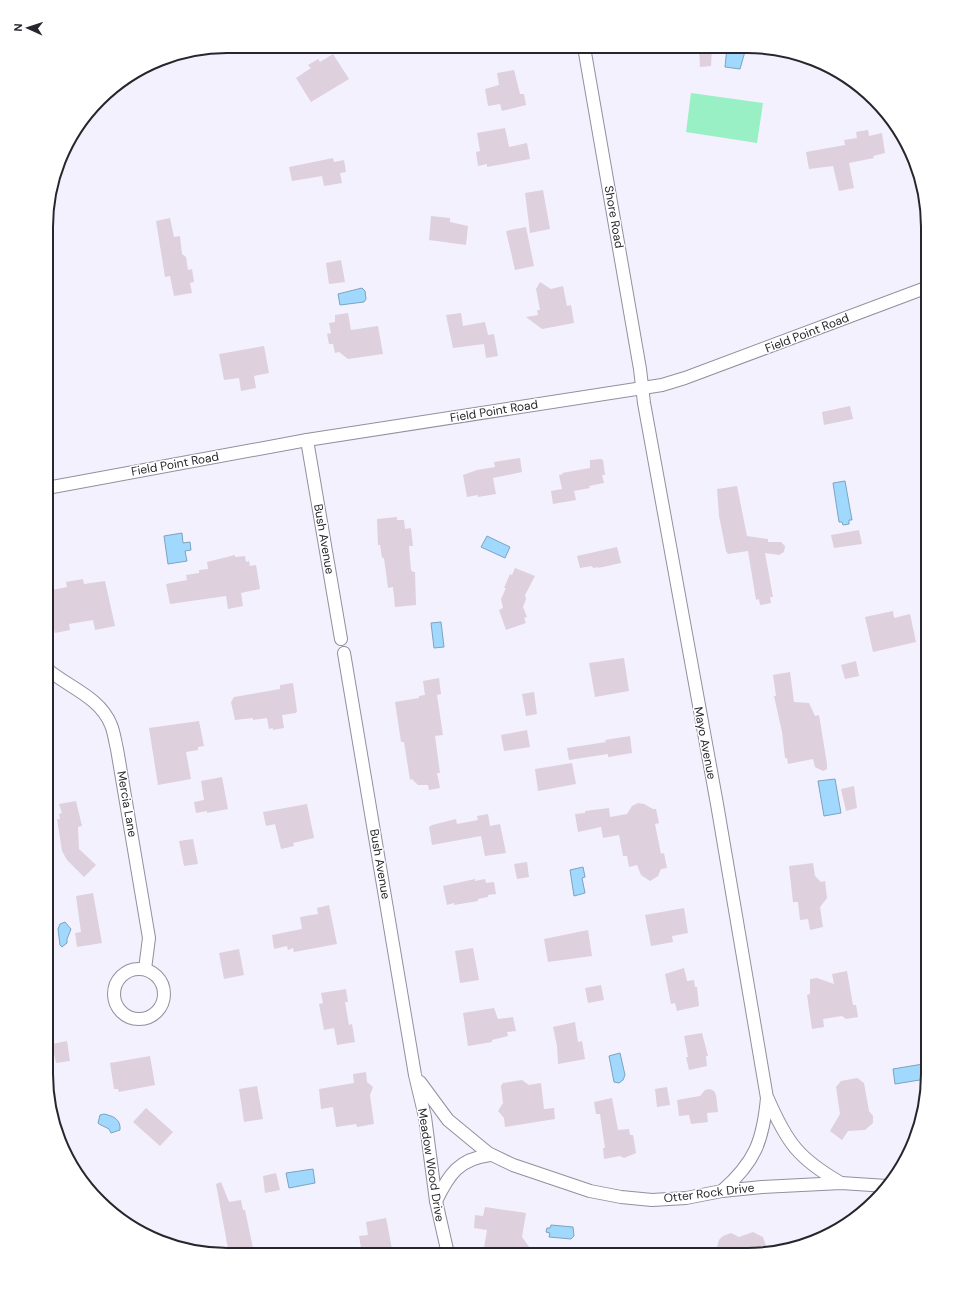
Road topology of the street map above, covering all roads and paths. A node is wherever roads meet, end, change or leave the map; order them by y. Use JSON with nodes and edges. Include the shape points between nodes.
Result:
{"nodes":[{"id":1,"x":585,"y":53,"type":"edge"},
{"id":2,"x":921,"y":290,"type":"edge"},
{"id":3,"x":643,"y":388,"type":"junction"},
{"id":4,"x":307,"y":440,"type":"junction"},
{"id":5,"x":53,"y":487,"type":"edge"},
{"id":6,"x":341,"y":639,"type":"dead end"},
{"id":7,"x":344,"y":653,"type":"dead end"},
{"id":8,"x":53,"y":673,"type":"edge"},
{"id":9,"x":145,"y":969,"type":"junction"},
{"id":10,"x":416,"y":1075,"type":"junction"},
{"id":11,"x":767,"y":1098,"type":"junction"},
{"id":12,"x":490,"y":1154,"type":"junction"},
{"id":13,"x":841,"y":1183,"type":"junction"},
{"id":14,"x":881,"y":1186,"type":"edge"},
{"id":15,"x":722,"y":1191,"type":"junction"},
{"id":16,"x":436,"y":1201,"type":"junction"},
{"id":17,"x":447,"y":1248,"type":"edge"}],
"edges":[{"from":1,"to":3,"type":"street","name":"Shore Road"},
{"from":2,"to":3,"type":"street","name":"Field Point Road","via":[[685,378]]},
{"from":3,"to":4,"type":"street","name":"Field Point Road"},
{"from":3,"to":11,"type":"street","name":"Mayo Avenue"},
{"from":4,"to":5,"type":"street","name":"Field Point Road"},
{"from":4,"to":6,"type":"street","name":"Bush Avenue"},
{"from":7,"to":10,"type":"street","name":"Bush Avenue"},
{"from":8,"to":9,"type":"street","name":"Mercia Lane","via":[[87,696],[100,708],[111,724],[149,938]]},
{"from":9,"to":9,"type":"street","via":[[135,968],[125,972],[115,984],[113,996],[121,1012],[137,1020],[153,1015],[162,1006],[162,983],[154,973]]},
{"from":10,"to":12,"type":"street","name":"Otter Rock Drive","via":[[448,1120]]},
{"from":10,"to":16,"type":"street","name":"Meadow Wood Drive","via":[[425,1117]]},
{"from":11,"to":13,"type":"street","name":"Mayo Avenue","via":[[784,1135],[796,1150],[822,1172]]},
{"from":11,"to":15,"type":"street","name":"Mayo Avenue","via":[[756,1151],[747,1166]]},
{"from":12,"to":15,"type":"street","name":"Otter Rock Drive","via":[[513,1165],[590,1191],[621,1197],[678,1199]]},
{"from":12,"to":16,"type":"street","via":[[470,1159],[462,1164],[445,1182]]},
{"from":13,"to":14,"type":"street","name":"Otter Rock Drive"},
{"from":13,"to":15,"type":"street","name":"Otter Rock Drive"},
{"from":16,"to":17,"type":"street","name":"Meadow Wood Drive"}]}
